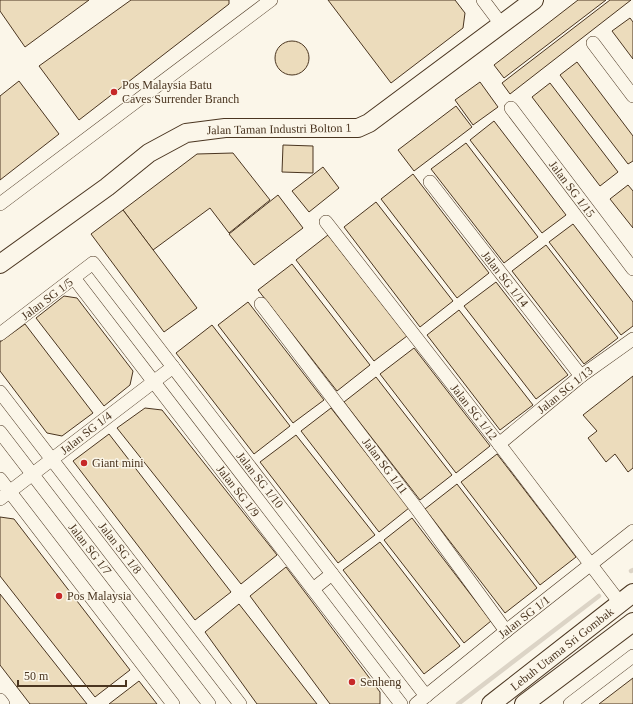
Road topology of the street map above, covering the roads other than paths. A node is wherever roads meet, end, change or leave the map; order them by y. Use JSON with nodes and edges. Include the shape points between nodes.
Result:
{"nodes":[{"id":1,"x":483,"y":0,"type":"edge"},
{"id":2,"x":534,"y":0,"type":"edge"},
{"id":3,"x":269,"y":1,"type":"edge"},
{"id":4,"x":501,"y":24,"type":"junction"},
{"id":5,"x":593,"y":43,"type":"dead end"},
{"id":6,"x":633,"y":96,"type":"edge"},
{"id":7,"x":511,"y":108,"type":"dead end"},
{"id":8,"x":430,"y":182,"type":"dead end"},
{"id":9,"x":0,"y":204,"type":"edge"},
{"id":10,"x":326,"y":222,"type":"dead end"},
{"id":11,"x":93,"y":263,"type":"joint"},
{"id":12,"x":0,"y":264,"type":"edge"},
{"id":13,"x":633,"y":269,"type":"edge"},
{"id":14,"x":74,"y":278,"type":"junction"},
{"id":15,"x":261,"y":304,"type":"dead end"},
{"id":16,"x":0,"y":334,"type":"edge"},
{"id":17,"x":633,"y":339,"type":"edge"},
{"id":18,"x":172,"y":367,"type":"junction"},
{"id":19,"x":581,"y":376,"type":"junction"},
{"id":20,"x":154,"y":381,"type":"junction"},
{"id":21,"x":0,"y":392,"type":"edge"},
{"id":22,"x":0,"y":432,"type":"edge"},
{"id":23,"x":499,"y":444,"type":"junction"},
{"id":24,"x":52,"y":460,"type":"junction"},
{"id":25,"x":32,"y":474,"type":"junction"},
{"id":26,"x":0,"y":479,"type":"edge"},
{"id":27,"x":5,"y":496,"type":"edge"},
{"id":28,"x":633,"y":531,"type":"edge"},
{"id":29,"x":591,"y":564,"type":"junction"},
{"id":30,"x":332,"y":574,"type":"junction"},
{"id":31,"x":313,"y":589,"type":"junction"},
{"id":32,"x":626,"y":598,"type":"edge"},
{"id":33,"x":633,"y":622,"type":"edge"},
{"id":34,"x":506,"y":631,"type":"junction"},
{"id":35,"x":633,"y":656,"type":"edge"},
{"id":36,"x":0,"y":700,"type":"edge"},
{"id":37,"x":421,"y":700,"type":"edge"},
{"id":38,"x":3,"y":704,"type":"edge"},
{"id":39,"x":172,"y":704,"type":"edge"},
{"id":40,"x":209,"y":704,"type":"edge"},
{"id":41,"x":240,"y":704,"type":"edge"},
{"id":42,"x":401,"y":704,"type":"edge"},
{"id":43,"x":491,"y":704,"type":"edge"},
{"id":44,"x":524,"y":704,"type":"edge"},
{"id":45,"x":570,"y":704,"type":"edge"}],
"edges":[{"from":1,"to":4,"type":"street"},
{"from":2,"to":4,"type":"street","name":"Jalan Taman Industri Bolton 1"},
{"from":3,"to":9,"type":"street"},
{"from":4,"to":12,"type":"street","name":"Jalan Taman Industri Bolton 1","via":[[369,123],[358,128],[225,128],[186,132],[149,153],[107,187]]},
{"from":5,"to":6,"type":"street"},
{"from":7,"to":13,"type":"street","name":"Jalan SG 1/15"},
{"from":8,"to":19,"type":"street","name":"Jalan SG 1/14"},
{"from":10,"to":23,"type":"street","name":"Jalan SG 1/12"},
{"from":11,"to":14,"type":"street","name":"Jalan SG 1/5"},
{"from":11,"to":18,"type":"street","name":"Jalan SG 1/10"},
{"from":14,"to":16,"type":"street","name":"Jalan SG 1/5"},
{"from":14,"to":20,"type":"street","name":"Jalan SG 1/9"},
{"from":15,"to":34,"type":"street","name":"Jalan SG 1/11","via":[[417,508]]},
{"from":17,"to":19,"type":"street","name":"Jalan SG 1/13"},
{"from":18,"to":20,"type":"street","name":"Jalan SG 1/4"},
{"from":18,"to":30,"type":"street","name":"Jalan SG 1/10"},
{"from":19,"to":23,"type":"street","name":"Jalan SG 1/13"},
{"from":20,"to":24,"type":"street","name":"Jalan SG 1/4"},
{"from":20,"to":31,"type":"street","name":"Jalan SG 1/9"},
{"from":21,"to":24,"type":"street","name":"Jalan SG 1/8"},
{"from":22,"to":25,"type":"street","name":"Jalan SG 1/7"},
{"from":23,"to":29,"type":"street","name":"Jalan SG 1/12"},
{"from":24,"to":25,"type":"street","name":"Jalan SG 1/4"},
{"from":24,"to":41,"type":"street","name":"Jalan SG 1/8"},
{"from":25,"to":27,"type":"street","name":"Jalan SG 1/4"},
{"from":25,"to":40,"type":"street","name":"Jalan SG 1/7"},
{"from":26,"to":27,"type":"street"},
{"from":27,"to":39,"type":"street"},
{"from":28,"to":29,"type":"street","name":"Jalan SG 1/1"},
{"from":29,"to":32,"type":"street","name":"Jalan SG 1/12"},
{"from":29,"to":34,"type":"street","name":"Jalan SG 1/1"},
{"from":30,"to":31,"type":"street"},
{"from":30,"to":37,"type":"street","name":"Jalan SG 1/10"},
{"from":31,"to":42,"type":"street","name":"Jalan SG 1/9"},
{"from":32,"to":43,"type":"street","name":"Lebuh Utama Sri Gombak"},
{"from":33,"to":44,"type":"street","name":"Lebuh Utama Sri Gombak"},
{"from":34,"to":37,"type":"street","name":"Jalan SG 1/1"},
{"from":35,"to":45,"type":"street"},
{"from":36,"to":38,"type":"street"}]}
